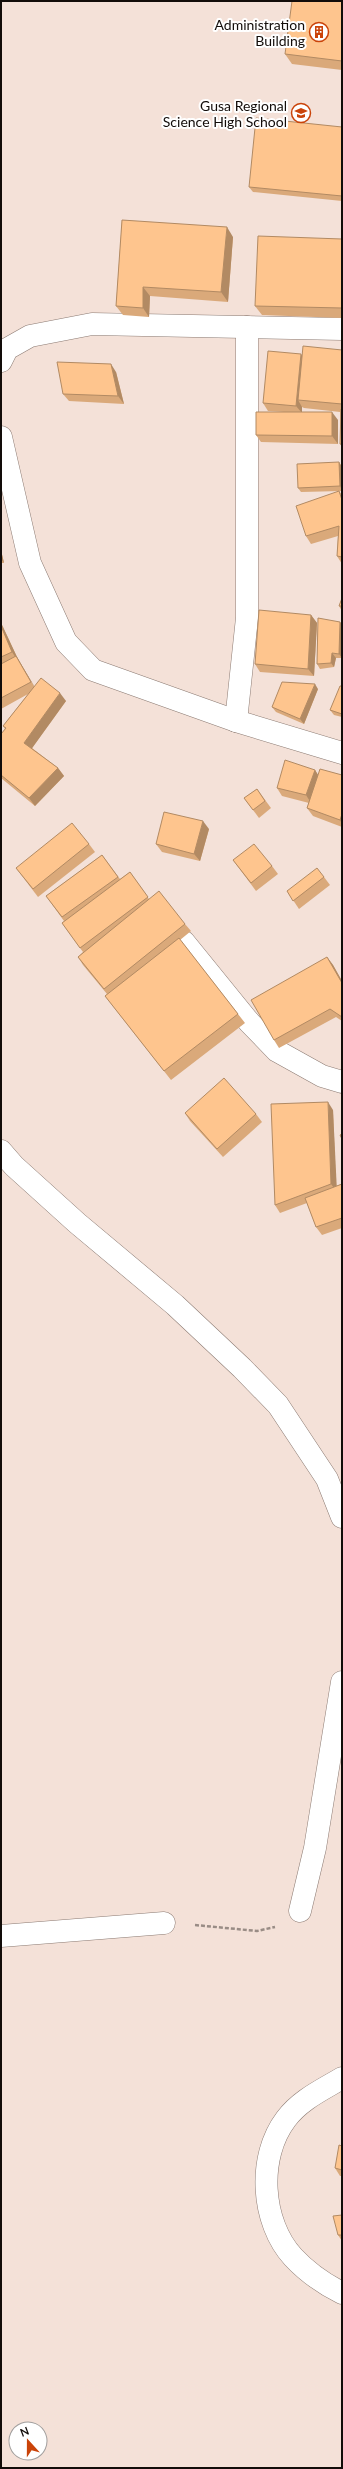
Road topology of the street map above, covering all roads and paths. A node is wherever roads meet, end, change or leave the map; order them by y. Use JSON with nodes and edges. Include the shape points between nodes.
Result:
{"nodes":[{"id":1,"x":247,"y":327,"type":"junction"},
{"id":2,"x":342,"y":329,"type":"edge"},
{"id":3,"x":1,"y":361,"type":"edge"},
{"id":4,"x":1,"y":437,"type":"edge"},
{"id":5,"x":236,"y":721,"type":"junction"},
{"id":6,"x":342,"y":753,"type":"edge"},
{"id":7,"x":184,"y":942,"type":"edge"},
{"id":8,"x":342,"y":1082,"type":"edge"},
{"id":9,"x":1,"y":1151,"type":"edge"},
{"id":10,"x":342,"y":1517,"type":"edge"},
{"id":11,"x":342,"y":1682,"type":"edge"},
{"id":12,"x":300,"y":1912,"type":"joint"},
{"id":13,"x":164,"y":1923,"type":"joint"},
{"id":14,"x":1,"y":1936,"type":"edge"},
{"id":15,"x":342,"y":2078,"type":"edge"},
{"id":16,"x":342,"y":2293,"type":"edge"}],
"edges":[{"from":1,"to":2,"type":"street"},
{"from":1,"to":3,"type":"street","via":[[92,324],[30,336],[7,348]]},
{"from":1,"to":5,"type":"street","via":[[246,618]]},
{"from":4,"to":5,"type":"street","via":[[30,563],[66,642],[93,670]]},
{"from":5,"to":6,"type":"street"},
{"from":7,"to":8,"type":"street","via":[[276,1051],[322,1076]]},
{"from":9,"to":10,"type":"street","via":[[77,1223],[174,1305],[278,1405],[327,1479]]},
{"from":11,"to":12,"type":"street","via":[[315,1848]]},
{"from":12,"to":13,"type":"path","via":[[282,1926],[256,1931]]},
{"from":13,"to":14,"type":"street"},
{"from":15,"to":16,"type":"street","via":[[306,2099],[285,2120],[273,2144],[267,2164],[267,2185],[270,2211],[278,2233],[292,2256],[315,2276]]}]}
